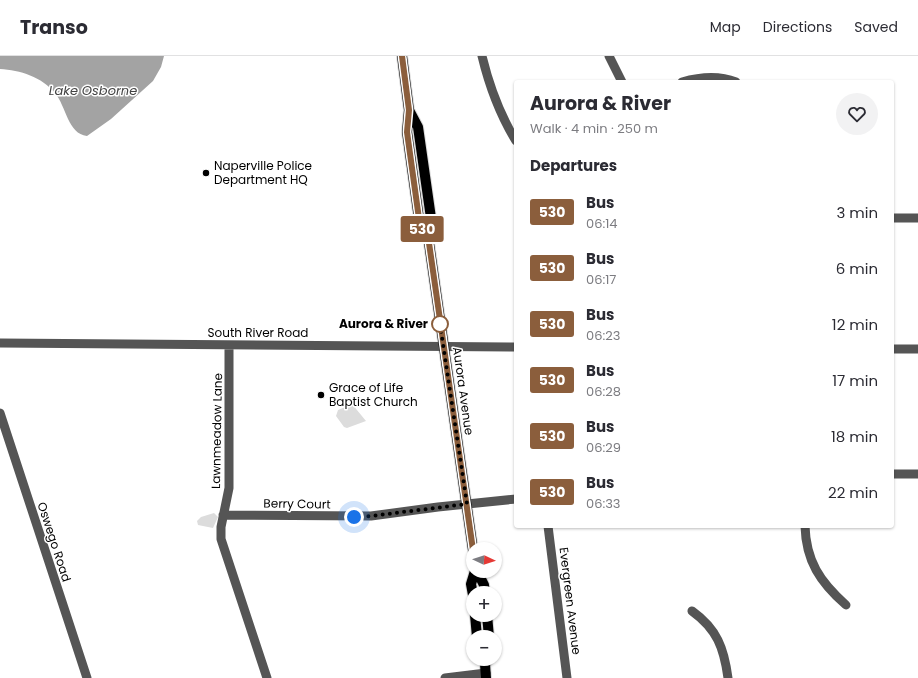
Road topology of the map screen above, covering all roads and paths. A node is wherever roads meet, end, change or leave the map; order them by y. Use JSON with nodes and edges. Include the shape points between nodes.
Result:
{"nodes":[{"id":1,"x":402,"y":56,"type":"edge"},
{"id":2,"x":482,"y":56,"type":"edge"},
{"id":3,"x":609,"y":56,"type":"edge"},
{"id":4,"x":621,"y":80,"type":"edge"},
{"id":5,"x":692,"y":80,"type":"edge"},
{"id":6,"x":730,"y":80,"type":"edge"},
{"id":7,"x":514,"y":137,"type":"edge"},
{"id":8,"x":894,"y":218,"type":"edge"},
{"id":9,"x":918,"y":218,"type":"edge"},
{"id":10,"x":0,"y":343,"type":"edge"},
{"id":11,"x":229,"y":345,"type":"junction"},
{"id":12,"x":444,"y":346,"type":"junction"},
{"id":13,"x":514,"y":348,"type":"edge"},
{"id":14,"x":894,"y":349,"type":"edge"},
{"id":15,"x":918,"y":349,"type":"edge"},
{"id":16,"x":0,"y":413,"type":"edge"},
{"id":17,"x":894,"y":474,"type":"edge"},
{"id":18,"x":918,"y":474,"type":"edge"},
{"id":19,"x":514,"y":499,"type":"edge"},
{"id":20,"x":467,"y":504,"type":"junction"},
{"id":21,"x":223,"y":516,"type":"junction"},
{"id":22,"x":548,"y":528,"type":"edge"},
{"id":23,"x":805,"y":528,"type":"edge"},
{"id":24,"x":472,"y":542,"type":"edge"},
{"id":25,"x":846,"y":605,"type":"dead end"},
{"id":26,"x":692,"y":611,"type":"dead end"},
{"id":27,"x":485,"y":667,"type":"edge"},
{"id":28,"x":87,"y":678,"type":"edge"},
{"id":29,"x":267,"y":678,"type":"edge"},
{"id":30,"x":445,"y":678,"type":"edge"},
{"id":31,"x":567,"y":678,"type":"edge"},
{"id":32,"x":728,"y":678,"type":"edge"}],
"edges":[{"from":1,"to":12,"type":"main road","name":"Aurora Avenue","via":[[409,110],[418,127],[432,225],[428,236]]},
{"from":2,"to":7,"type":"street","via":[[496,100]]},
{"from":3,"to":4,"type":"street"},
{"from":5,"to":6,"type":"street","via":[[708,77]]},
{"from":8,"to":9,"type":"street"},
{"from":10,"to":11,"type":"street","name":"South River Road"},
{"from":11,"to":12,"type":"street","name":"South River Road"},
{"from":11,"to":21,"type":"street","name":"Lawnmeadow Lane","via":[[229,488]]},
{"from":12,"to":13,"type":"street","name":"South River Road"},
{"from":12,"to":20,"type":"main road","name":"Aurora Avenue"},
{"from":14,"to":15,"type":"street"},
{"from":16,"to":28,"type":"street","name":"Oswego Road"},
{"from":17,"to":18,"type":"street"},
{"from":19,"to":20,"type":"street","name":"Berry Court"},
{"from":20,"to":21,"type":"street","name":"Berry Court","via":[[371,516]]},
{"from":20,"to":24,"type":"main road","name":"Aurora Avenue"},
{"from":21,"to":29,"type":"street","name":"Lawnmeadow Lane","via":[[221,539]]},
{"from":22,"to":31,"type":"street","name":"Evergreen Avenue"},
{"from":23,"to":25,"type":"street","via":[[807,546],[813,564],[829,590]]},
{"from":26,"to":32,"type":"street","via":[[714,631],[724,654]]},
{"from":27,"to":30,"type":"street"}]}
